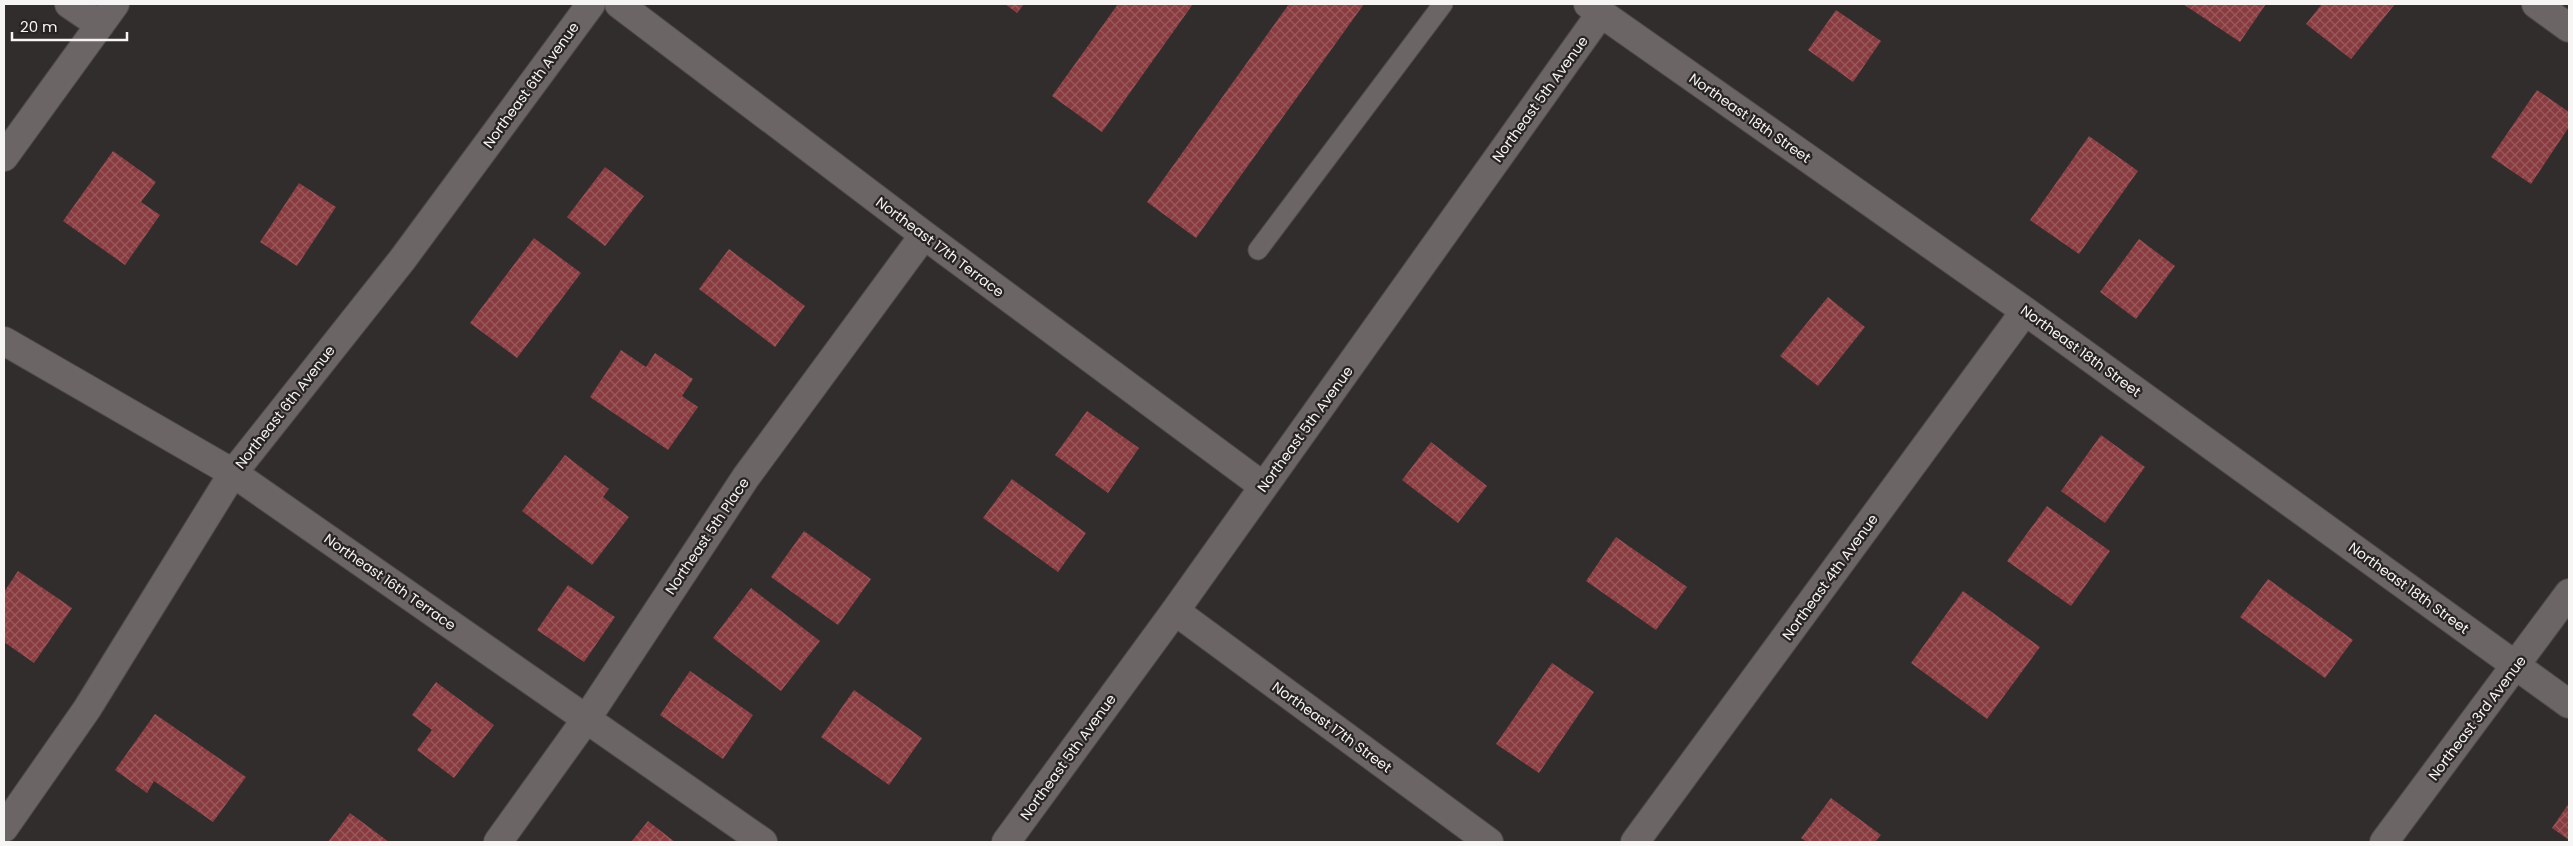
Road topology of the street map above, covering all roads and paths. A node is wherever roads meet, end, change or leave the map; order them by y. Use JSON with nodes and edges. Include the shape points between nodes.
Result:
{"nodes":[{"id":1,"x":69,"y":4,"type":"edge"},
{"id":2,"x":590,"y":4,"type":"edge"},
{"id":3,"x":619,"y":4,"type":"edge"},
{"id":4,"x":1443,"y":4,"type":"edge"},
{"id":5,"x":2536,"y":4,"type":"edge"},
{"id":6,"x":1595,"y":9,"type":"edge"},
{"id":7,"x":108,"y":15,"type":"edge"},
{"id":8,"x":2569,"y":28,"type":"edge"},
{"id":9,"x":4,"y":157,"type":"edge"},
{"id":10,"x":924,"y":235,"type":"junction"},
{"id":11,"x":1258,"y":250,"type":"dead end"},
{"id":12,"x":2025,"y":311,"type":"junction"},
{"id":13,"x":4,"y":341,"type":"edge"},
{"id":14,"x":233,"y":473,"type":"junction"},
{"id":15,"x":1264,"y":486,"type":"junction"},
{"id":16,"x":2569,"y":592,"type":"edge"},
{"id":17,"x":1175,"y":611,"type":"junction"},
{"id":18,"x":2516,"y":666,"type":"junction"},
{"id":19,"x":2569,"y":704,"type":"edge"},
{"id":20,"x":587,"y":718,"type":"junction"},
{"id":21,"x":4,"y":828,"type":"edge"},
{"id":22,"x":498,"y":842,"type":"edge"},
{"id":23,"x":763,"y":842,"type":"edge"},
{"id":24,"x":1006,"y":842,"type":"edge"},
{"id":25,"x":1489,"y":842,"type":"edge"},
{"id":26,"x":1635,"y":842,"type":"edge"},
{"id":27,"x":2384,"y":842,"type":"edge"}],
"edges":[{"from":1,"to":7,"type":"street"},
{"from":2,"to":14,"type":"street","name":"Northeast 6th Avenue","via":[[402,260]]},
{"from":3,"to":10,"type":"street","name":"Northeast 17th Terrace"},
{"from":4,"to":11,"type":"lane"},
{"from":5,"to":8,"type":"street"},
{"from":6,"to":12,"type":"street","name":"Northeast 18th Street"},
{"from":6,"to":15,"type":"street","name":"Northeast 5th Avenue"},
{"from":7,"to":9,"type":"street"},
{"from":10,"to":15,"type":"street","name":"Northeast 17th Terrace"},
{"from":10,"to":20,"type":"street","name":"Northeast 5th Place","via":[[746,477]]},
{"from":12,"to":18,"type":"street","name":"Northeast 18th Street"},
{"from":12,"to":26,"type":"street","name":"Northeast 4th Avenue"},
{"from":13,"to":14,"type":"street","name":"Northeast 16th Terrace"},
{"from":14,"to":20,"type":"street","name":"Northeast 16th Terrace"},
{"from":14,"to":21,"type":"street","name":"Northeast 6th Avenue","via":[[87,709]]},
{"from":15,"to":17,"type":"street","name":"Northeast 5th Avenue"},
{"from":16,"to":18,"type":"street","name":"Northeast 3rd Avenue"},
{"from":17,"to":24,"type":"street","name":"Northeast 5th Avenue"},
{"from":17,"to":25,"type":"street","name":"Northeast 17th Street"},
{"from":18,"to":19,"type":"street","name":"Northeast 18th Street"},
{"from":18,"to":27,"type":"street","name":"Northeast 3rd Avenue"},
{"from":20,"to":22,"type":"street","name":"Northeast 5th Place"},
{"from":20,"to":23,"type":"street","name":"Northeast 16th Terrace"}]}
